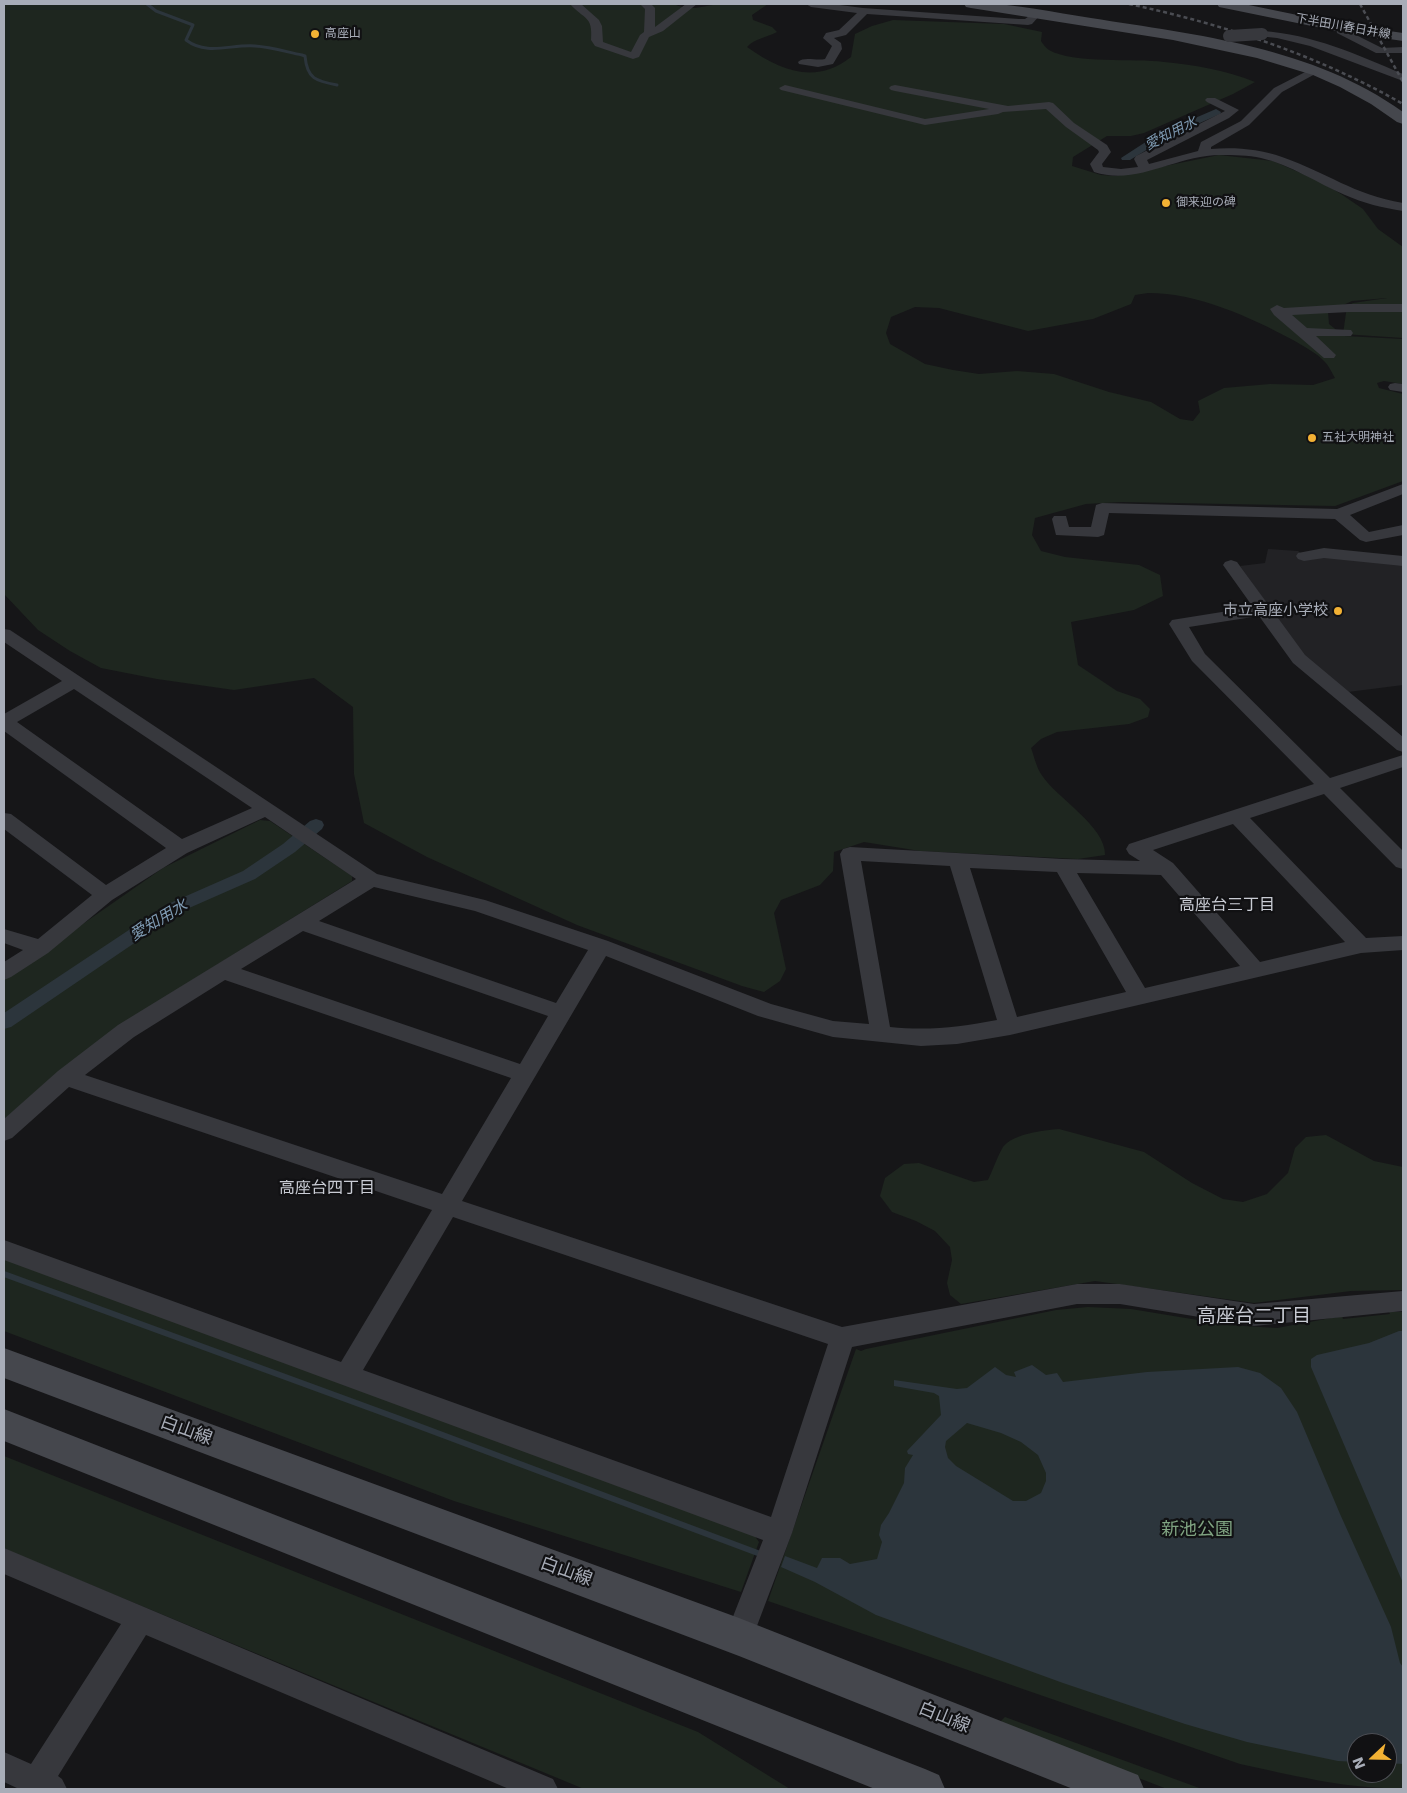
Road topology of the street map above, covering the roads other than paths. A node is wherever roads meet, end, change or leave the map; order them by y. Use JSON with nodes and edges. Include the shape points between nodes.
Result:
{"nodes":[{"id":1,"x":575,"y":4,"type":"edge"},
{"id":2,"x":645,"y":4,"type":"edge"},
{"id":3,"x":692,"y":4,"type":"edge"},
{"id":4,"x":811,"y":4,"type":"edge"},
{"id":5,"x":971,"y":4,"type":"edge"},
{"id":6,"x":1224,"y":4,"type":"edge"},
{"id":7,"x":986,"y":5,"type":"edge"},
{"id":8,"x":865,"y":11,"type":"junction"},
{"id":9,"x":1036,"y":14,"type":"junction"},
{"id":10,"x":649,"y":32,"type":"junction"},
{"id":11,"x":1211,"y":42,"type":"junction"},
{"id":12,"x":1401,"y":42,"type":"edge"},
{"id":13,"x":803,"y":62,"type":"dead end"},
{"id":14,"x":1313,"y":71,"type":"junction"},
{"id":15,"x":1403,"y":78,"type":"edge"},
{"id":16,"x":785,"y":88,"type":"dead end"},
{"id":17,"x":895,"y":88,"type":"dead end"},
{"id":18,"x":909,"y":91,"type":"junction"},
{"id":19,"x":1211,"y":100,"type":"dead end"},
{"id":20,"x":1006,"y":108,"type":"junction"},
{"id":21,"x":885,"y":112,"type":"junction"},
{"id":22,"x":1403,"y":119,"type":"edge"},
{"id":23,"x":1204,"y":153,"type":"junction"},
{"id":24,"x":1146,"y":168,"type":"junction"},
{"id":25,"x":1403,"y":207,"type":"edge"},
{"id":26,"x":1403,"y":308,"type":"edge"},
{"id":27,"x":1303,"y":332,"type":"junction"},
{"id":28,"x":1346,"y":333,"type":"dead end"},
{"id":29,"x":1329,"y":355,"type":"dead end"},
{"id":30,"x":1403,"y":490,"type":"edge"},
{"id":31,"x":1339,"y":514,"type":"junction"},
{"id":32,"x":1060,"y":519,"type":"dead end"},
{"id":33,"x":1403,"y":530,"type":"edge"},
{"id":34,"x":1304,"y":556,"type":"dead end"},
{"id":35,"x":1403,"y":561,"type":"edge"},
{"id":36,"x":1231,"y":565,"type":"dead end"},
{"id":37,"x":1263,"y":610,"type":"junction"},
{"id":38,"x":4,"y":634,"type":"edge"},
{"id":39,"x":74,"y":681,"type":"junction"},
{"id":40,"x":4,"y":722,"type":"edge"},
{"id":41,"x":1403,"y":746,"type":"edge"},
{"id":42,"x":1403,"y":761,"type":"edge"},
{"id":43,"x":1327,"y":786,"type":"junction"},
{"id":44,"x":267,"y":809,"type":"junction"},
{"id":45,"x":1236,"y":816,"type":"junction"},
{"id":46,"x":8,"y":826,"type":"edge"},
{"id":47,"x":180,"y":848,"type":"junction"},
{"id":48,"x":958,"y":861,"type":"junction"},
{"id":49,"x":1403,"y":862,"type":"edge"},
{"id":50,"x":1063,"y":866,"type":"junction"},
{"id":51,"x":1166,"y":868,"type":"junction"},
{"id":52,"x":370,"y":878,"type":"junction"},
{"id":53,"x":105,"y":895,"type":"junction"},
{"id":54,"x":301,"y":922,"type":"junction"},
{"id":55,"x":4,"y":936,"type":"edge"},
{"id":56,"x":1403,"y":943,"type":"edge"},
{"id":57,"x":602,"y":946,"type":"junction"},
{"id":58,"x":1361,"y":946,"type":"junction"},
{"id":59,"x":41,"y":948,"type":"junction"},
{"id":60,"x":1256,"y":971,"type":"junction"},
{"id":61,"x":4,"y":972,"type":"edge"},
{"id":62,"x":223,"y":972,"type":"junction"},
{"id":63,"x":1138,"y":997,"type":"junction"},
{"id":64,"x":562,"y":1013,"type":"junction"},
{"id":65,"x":1010,"y":1027,"type":"junction"},
{"id":66,"x":881,"y":1036,"type":"junction"},
{"id":67,"x":526,"y":1074,"type":"junction"},
{"id":68,"x":66,"y":1077,"type":"junction"},
{"id":69,"x":4,"y":1132,"type":"edge"},
{"id":70,"x":446,"y":1206,"type":"junction"},
{"id":71,"x":4,"y":1250,"type":"edge"},
{"id":72,"x":1403,"y":1301,"type":"edge"},
{"id":73,"x":842,"y":1338,"type":"junction"},
{"id":74,"x":4,"y":1363,"type":"edge"},
{"id":75,"x":347,"y":1374,"type":"junction"},
{"id":76,"x":4,"y":1425,"type":"edge"},
{"id":77,"x":779,"y":1533,"type":"junction"},
{"id":78,"x":4,"y":1561,"type":"edge"},
{"id":79,"x":140,"y":1619,"type":"junction"},
{"id":80,"x":739,"y":1636,"type":"junction"},
{"id":81,"x":4,"y":1767,"type":"edge"},
{"id":82,"x":45,"y":1786,"type":"edge"},
{"id":83,"x":543,"y":1789,"type":"edge"},
{"id":84,"x":925,"y":1789,"type":"edge"},
{"id":85,"x":1124,"y":1789,"type":"edge"}],
"edges":[{"from":1,"to":10,"type":"street","via":[[594,20],[599,44],[635,55]]},
{"from":2,"to":10,"type":"street","via":[[650,8]]},
{"from":3,"to":10,"type":"street","via":[[659,29]]},
{"from":4,"to":8,"type":"street"},
{"from":5,"to":7,"type":"street"},
{"from":6,"to":12,"type":"street","name":"下半田川春日井線"},
{"from":7,"to":9,"type":"street"},
{"from":8,"to":9,"type":"street","via":[[1019,22],[1028,22]]},
{"from":8,"to":13,"type":"street","via":[[842,33],[830,35],[828,38],[837,45],[837,49],[829,62]]},
{"from":9,"to":11,"type":"street"},
{"from":11,"to":14,"type":"street"},
{"from":11,"to":15,"type":"street","bridge":true,"via":[[1228,36],[1282,35]]},
{"from":14,"to":22,"type":"street","via":[[1358,90]]},
{"from":14,"to":23,"type":"street","via":[[1278,90],[1245,123],[1205,146]]},
{"from":16,"to":21,"type":"street"},
{"from":17,"to":18,"type":"street"},
{"from":18,"to":20,"type":"street"},
{"from":18,"to":21,"type":"street"},
{"from":19,"to":24,"type":"street","via":[[1233,110],[1140,158]]},
{"from":20,"to":21,"type":"street","via":[[933,122]]},
{"from":20,"to":24,"type":"street","via":[[1053,107],[1070,125],[1103,148],[1105,152],[1096,164],[1104,172],[1120,174]]},
{"from":23,"to":24,"type":"street"},
{"from":23,"to":25,"type":"street","via":[[1273,156],[1350,193]]},
{"from":26,"to":27,"type":"street","via":[[1278,310]]},
{"from":27,"to":28,"type":"street"},
{"from":27,"to":29,"type":"street"},
{"from":30,"to":31,"type":"street"},
{"from":31,"to":32,"type":"street","via":[[1102,508],[1098,532],[1062,532]]},
{"from":31,"to":33,"type":"street","via":[[1366,538]]},
{"from":34,"to":35,"type":"street","via":[[1324,553]]},
{"from":36,"to":37,"type":"street"},
{"from":37,"to":41,"type":"street","via":[[1299,659]]},
{"from":37,"to":43,"type":"street","via":[[1178,624],[1198,657]]},
{"from":38,"to":39,"type":"street"},
{"from":39,"to":40,"type":"street"},
{"from":39,"to":44,"type":"street"},
{"from":40,"to":47,"type":"street"},
{"from":42,"to":43,"type":"street"},
{"from":43,"to":45,"type":"street"},
{"from":43,"to":49,"type":"street"},
{"from":44,"to":47,"type":"street"},
{"from":44,"to":52,"type":"street"},
{"from":45,"to":51,"type":"street","via":[[1136,849]]},
{"from":45,"to":58,"type":"street"},
{"from":46,"to":53,"type":"street"},
{"from":47,"to":53,"type":"street"},
{"from":48,"to":50,"type":"street"},
{"from":48,"to":65,"type":"street"},
{"from":48,"to":66,"type":"street","via":[[850,854]]},
{"from":50,"to":51,"type":"street"},
{"from":50,"to":63,"type":"street"},
{"from":51,"to":60,"type":"street"},
{"from":52,"to":54,"type":"street"},
{"from":52,"to":57,"type":"street","via":[[478,905]]},
{"from":53,"to":59,"type":"street"},
{"from":54,"to":62,"type":"street"},
{"from":54,"to":64,"type":"street"},
{"from":55,"to":59,"type":"street"},
{"from":56,"to":58,"type":"street"},
{"from":57,"to":64,"type":"street"},
{"from":57,"to":66,"type":"street","via":[[766,1010],[833,1029]]},
{"from":58,"to":60,"type":"street"},
{"from":59,"to":61,"type":"street"},
{"from":60,"to":63,"type":"street"},
{"from":62,"to":67,"type":"street"},
{"from":62,"to":68,"type":"street","via":[[126,1031]]},
{"from":63,"to":65,"type":"street"},
{"from":64,"to":67,"type":"street"},
{"from":65,"to":66,"type":"street","via":[[957,1036]]},
{"from":67,"to":70,"type":"street"},
{"from":68,"to":69,"type":"street"},
{"from":68,"to":70,"type":"street"},
{"from":70,"to":73,"type":"street"},
{"from":70,"to":75,"type":"street"},
{"from":71,"to":75,"type":"street"},
{"from":72,"to":73,"type":"street","via":[[1254,1316],[1120,1294],[1077,1294]]},
{"from":73,"to":77,"type":"street"},
{"from":74,"to":80,"type":"street","name":"白山線"},
{"from":75,"to":77,"type":"street"},
{"from":76,"to":84,"type":"street"},
{"from":77,"to":80,"type":"street"},
{"from":78,"to":79,"type":"street"},
{"from":79,"to":82,"type":"street"},
{"from":79,"to":83,"type":"street"},
{"from":80,"to":85,"type":"street","name":"白山線"},
{"from":81,"to":82,"type":"street"}]}
